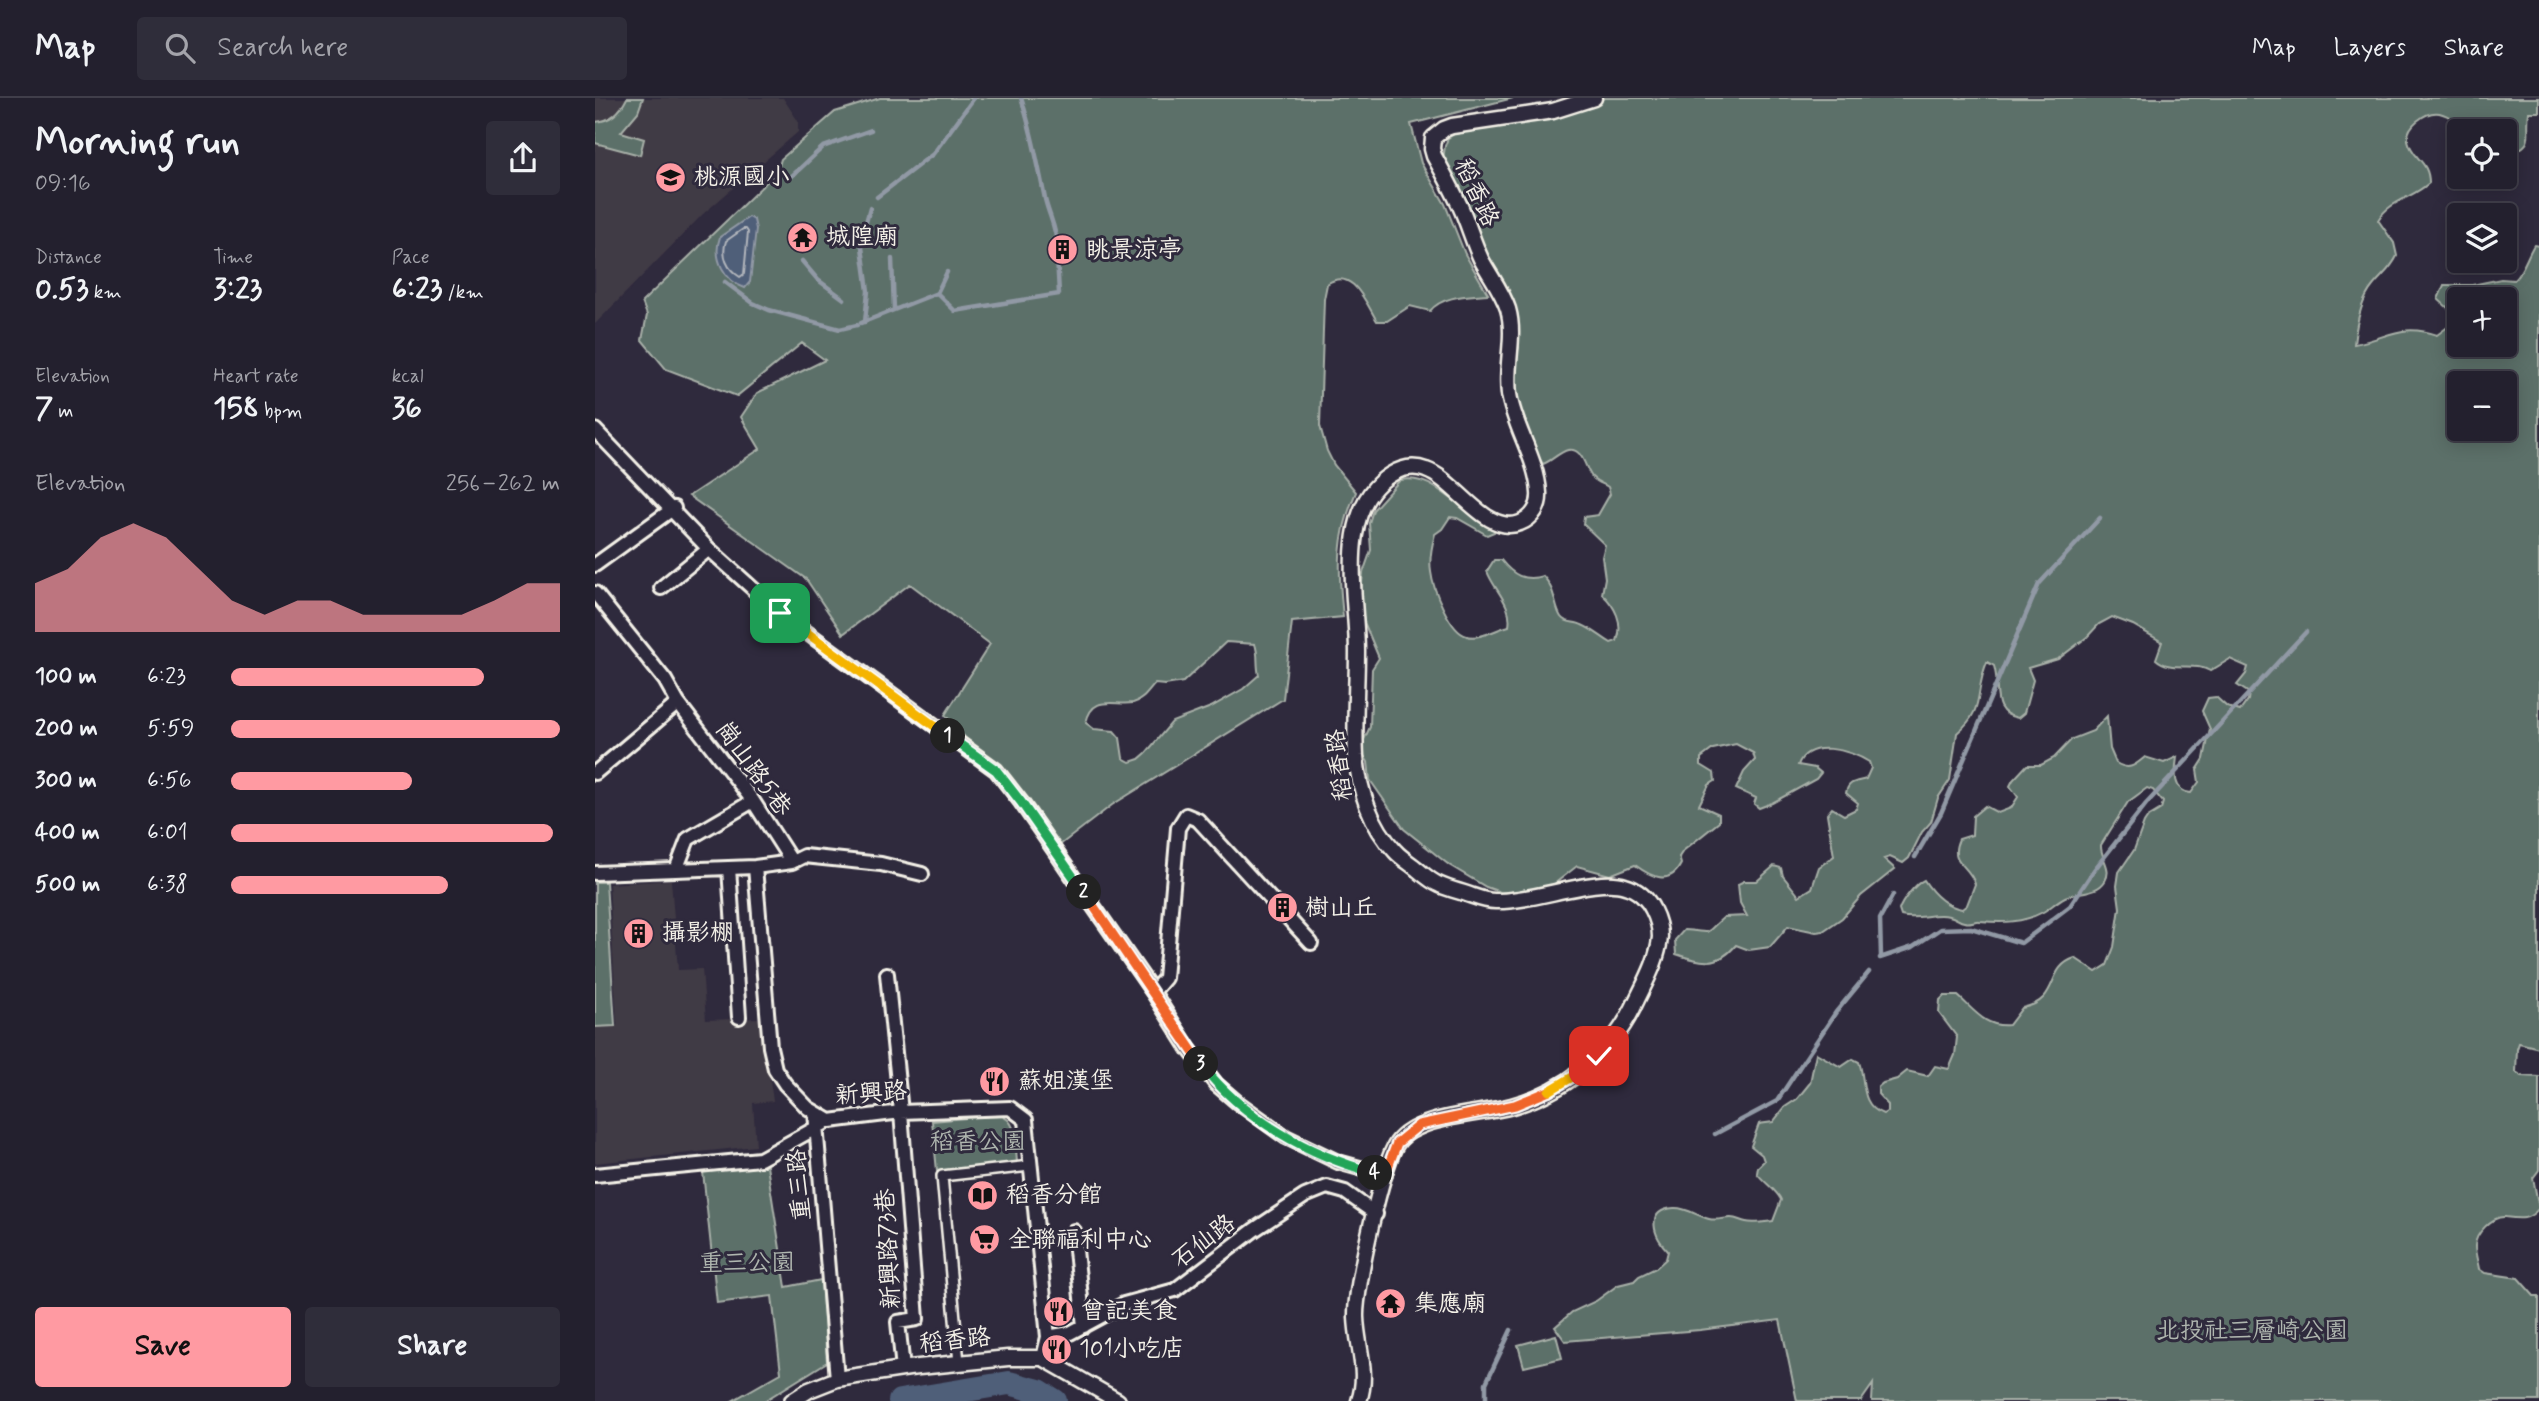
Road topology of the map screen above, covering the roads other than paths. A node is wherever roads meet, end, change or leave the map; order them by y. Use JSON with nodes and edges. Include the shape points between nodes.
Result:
{"nodes":[{"id":1,"x":1594,"y":98,"type":"edge"},
{"id":2,"x":595,"y":430,"type":"edge"},
{"id":3,"x":672,"y":509,"type":"junction"},
{"id":4,"x":709,"y":549,"type":"junction"},
{"id":5,"x":595,"y":565,"type":"edge"},
{"id":6,"x":661,"y":588,"type":"dead end"},
{"id":7,"x":595,"y":593,"type":"edge"},
{"id":8,"x":678,"y":703,"type":"junction"},
{"id":9,"x":595,"y":773,"type":"edge"},
{"id":10,"x":753,"y":801,"type":"junction"},
{"id":11,"x":792,"y":862,"type":"junction"},
{"id":12,"x":755,"y":867,"type":"junction"},
{"id":13,"x":729,"y":868,"type":"junction"},
{"id":14,"x":676,"y":870,"type":"junction"},
{"id":15,"x":595,"y":873,"type":"edge"},
{"id":16,"x":922,"y":874,"type":"dead end"},
{"id":17,"x":1311,"y":943,"type":"dead end"},
{"id":18,"x":887,"y":974,"type":"dead end"},
{"id":19,"x":1153,"y":992,"type":"junction"},
{"id":20,"x":739,"y":1017,"type":"dead end"},
{"id":21,"x":901,"y":1112,"type":"junction"},
{"id":22,"x":816,"y":1119,"type":"junction"},
{"id":23,"x":1030,"y":1166,"type":"junction"},
{"id":24,"x":595,"y":1175,"type":"edge"},
{"id":25,"x":1385,"y":1175,"type":"junction"},
{"id":26,"x":1375,"y":1214,"type":"junction"},
{"id":27,"x":1074,"y":1231,"type":"dead end"},
{"id":28,"x":1084,"y":1326,"type":"junction"},
{"id":29,"x":1048,"y":1337,"type":"junction"},
{"id":30,"x":1043,"y":1358,"type":"junction"},
{"id":31,"x":959,"y":1363,"type":"junction"},
{"id":32,"x":903,"y":1369,"type":"junction"},
{"id":33,"x":837,"y":1379,"type":"junction"},
{"id":34,"x":792,"y":1401,"type":"edge"},
{"id":35,"x":1118,"y":1401,"type":"edge"},
{"id":36,"x":1359,"y":1401,"type":"edge"}],
"edges":[{"from":1,"to":25,"type":"street","name":"稻香路","via":[[1553,111],[1452,126],[1433,138],[1434,156],[1509,315],[1510,400],[1539,502],[1529,518],[1504,525],[1486,517],[1433,473],[1415,467],[1397,470],[1370,495],[1352,550],[1356,757],[1366,806],[1381,831],[1395,851],[1437,884],[1490,901],[1624,885],[1647,899],[1660,938],[1651,971],[1621,1032],[1599,1056],[1552,1090],[1515,1105],[1419,1125],[1397,1143]]},
{"from":2,"to":3,"type":"street"},
{"from":3,"to":4,"type":"street"},
{"from":3,"to":5,"type":"street"},
{"from":4,"to":6,"type":"street"},
{"from":4,"to":19,"type":"street","via":[[780,613],[996,770]]},
{"from":7,"to":8,"type":"street","name":"崗山路5巷"},
{"from":8,"to":9,"type":"street"},
{"from":8,"to":10,"type":"street","name":"崗山路5巷"},
{"from":10,"to":11,"type":"street","name":"崗山路5巷"},
{"from":10,"to":14,"type":"street","via":[[688,839]]},
{"from":11,"to":12,"type":"street"},
{"from":11,"to":16,"type":"street","via":[[804,856],[881,864]]},
{"from":12,"to":13,"type":"street"},
{"from":12,"to":22,"type":"street","name":"新興路","via":[[775,1069]]},
{"from":13,"to":14,"type":"street"},
{"from":13,"to":20,"type":"street"},
{"from":14,"to":15,"type":"street"},
{"from":17,"to":19,"type":"street","via":[[1198,820],[1186,815],[1178,828],[1165,978]]},
{"from":18,"to":21,"type":"street"},
{"from":19,"to":25,"type":"street","via":[[1189,1049],[1237,1102],[1286,1136],[1338,1162]]},
{"from":21,"to":22,"type":"street","name":"新興路"},
{"from":21,"to":23,"type":"street","name":"新興路","via":[[1010,1108],[1026,1120]]},
{"from":21,"to":32,"type":"street","name":"新興路73巷","via":[[916,1320],[898,1322]]},
{"from":22,"to":24,"type":"street","via":[[760,1159]]},
{"from":22,"to":33,"type":"street","name":"重三路"},
{"from":23,"to":29,"type":"street","name":"新興路"},
{"from":23,"to":31,"type":"street","via":[[941,1176]]},
{"from":25,"to":26,"type":"street","name":"稻香路"},
{"from":26,"to":28,"type":"street","name":"石仙路","via":[[1345,1192],[1327,1187],[1254,1230],[1175,1290],[1124,1304]]},
{"from":26,"to":36,"type":"street","name":"稻香路","via":[[1356,1315],[1365,1380]]},
{"from":27,"to":28,"type":"street"},
{"from":28,"to":29,"type":"street","name":"石仙路"},
{"from":29,"to":30,"type":"street","name":"新興路"},
{"from":30,"to":31,"type":"street","name":"稻香路"},
{"from":30,"to":35,"type":"street"},
{"from":31,"to":32,"type":"street","name":"稻香路"},
{"from":32,"to":33,"type":"street","name":"稻香路"},
{"from":33,"to":34,"type":"street","name":"稻香路"}]}
